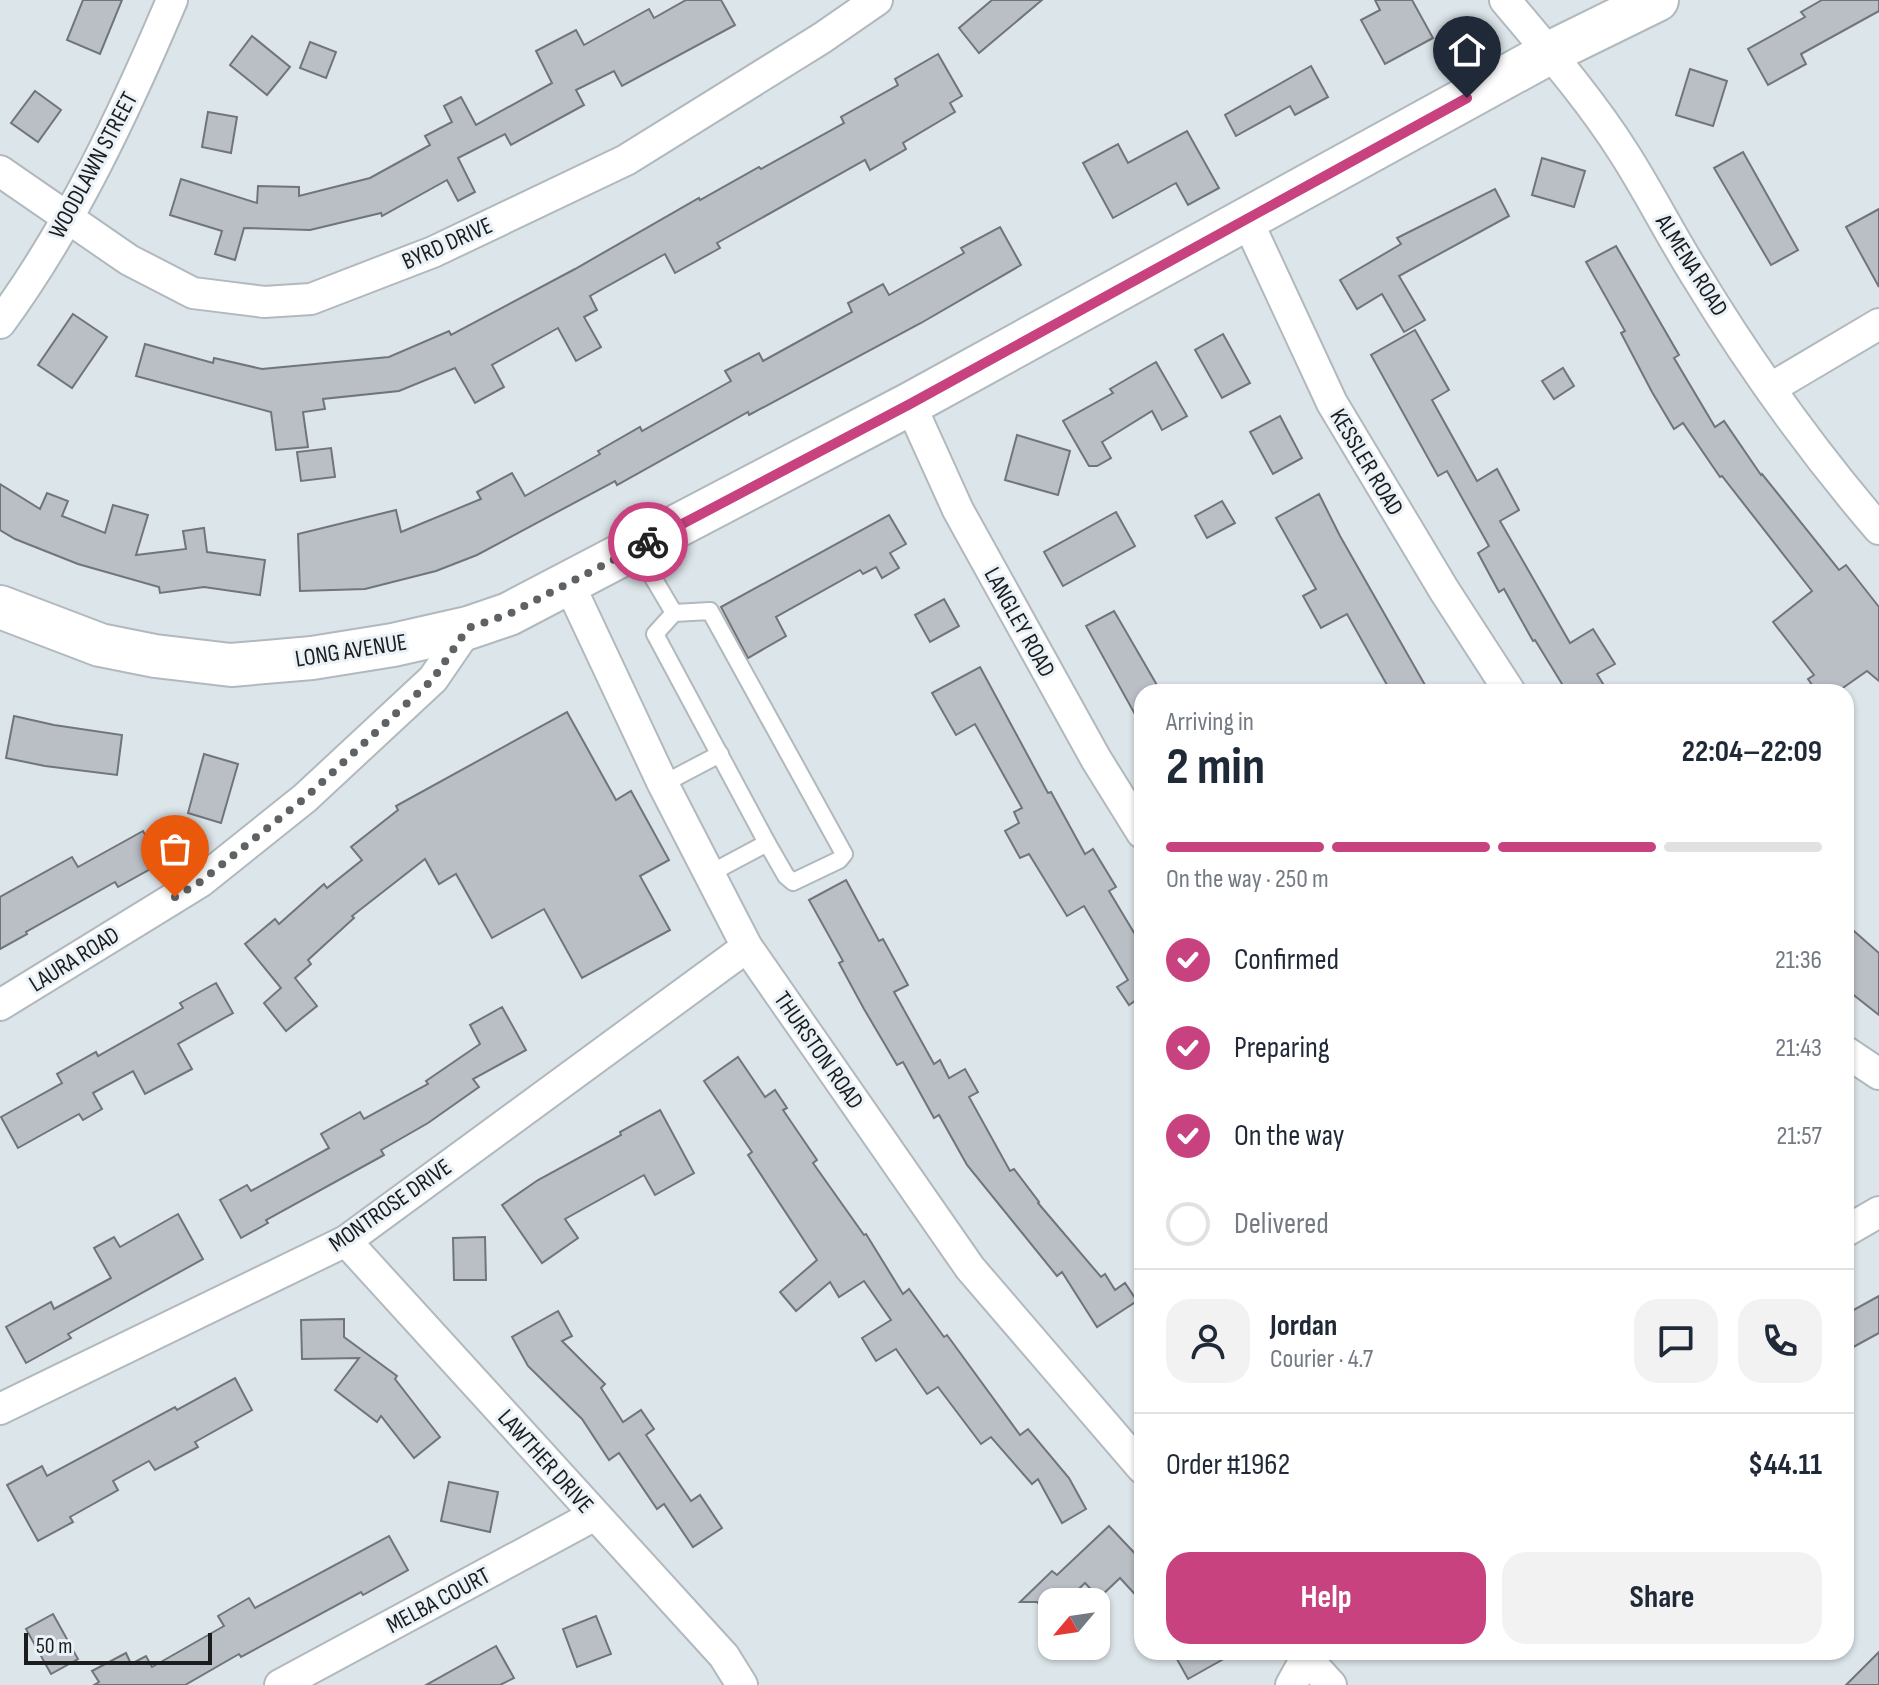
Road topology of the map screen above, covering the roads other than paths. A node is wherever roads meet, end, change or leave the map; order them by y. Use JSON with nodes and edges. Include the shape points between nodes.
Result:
{"nodes":[{"id":1,"x":172,"y":0,"type":"edge"},
{"id":2,"x":877,"y":0,"type":"edge"},
{"id":3,"x":1505,"y":0,"type":"edge"},
{"id":4,"x":1657,"y":0,"type":"edge"},
{"id":5,"x":1549,"y":53,"type":"junction"},
{"id":6,"x":0,"y":171,"type":"edge"},
{"id":7,"x":67,"y":217,"type":"junction"},
{"id":8,"x":1247,"y":220,"type":"junction"},
{"id":9,"x":0,"y":323,"type":"edge"},
{"id":10,"x":1879,"y":324,"type":"edge"},
{"id":11,"x":1771,"y":388,"type":"junction"},
{"id":12,"x":910,"y":404,"type":"junction"},
{"id":13,"x":1879,"y":529,"type":"edge"},
{"id":14,"x":636,"y":549,"type":"junction"},
{"id":15,"x":569,"y":584,"type":"junction"},
{"id":16,"x":0,"y":607,"type":"edge"},
{"id":17,"x":674,"y":613,"type":"junction"},
{"id":18,"x":468,"y":628,"type":"junction"},
{"id":19,"x":1505,"y":684,"type":"edge"},
{"id":20,"x":720,"y":754,"type":"junction"},
{"id":21,"x":663,"y":784,"type":"junction"},
{"id":22,"x":1134,"y":820,"type":"edge"},
{"id":23,"x":767,"y":843,"type":"junction"},
{"id":24,"x":709,"y":874,"type":"junction"},
{"id":25,"x":747,"y":947,"type":"junction"},
{"id":26,"x":0,"y":1005,"type":"edge"},
{"id":27,"x":1854,"y":1057,"type":"edge"},
{"id":28,"x":1879,"y":1074,"type":"edge"},
{"id":29,"x":1879,"y":1212,"type":"edge"},
{"id":30,"x":1854,"y":1226,"type":"edge"},
{"id":31,"x":346,"y":1241,"type":"junction"},
{"id":32,"x":0,"y":1409,"type":"edge"},
{"id":33,"x":1134,"y":1459,"type":"edge"},
{"id":34,"x":595,"y":1515,"type":"junction"},
{"id":35,"x":1301,"y":1660,"type":"edge"},
{"id":36,"x":1308,"y":1660,"type":"edge"},
{"id":37,"x":280,"y":1685,"type":"edge"},
{"id":38,"x":742,"y":1685,"type":"edge"},
{"id":39,"x":1291,"y":1685,"type":"edge"},
{"id":40,"x":1331,"y":1685,"type":"edge"}],
"edges":[{"from":1,"to":7,"type":"street","name":"WOODLAWN STREET","via":[[137,82]]},
{"from":2,"to":7,"type":"street","name":"BYRD DRIVE","via":[[626,160],[433,252],[311,299],[264,302],[193,293],[129,260]]},
{"from":3,"to":5,"type":"street","name":"ALMENA ROAD"},
{"from":4,"to":5,"type":"street","name":"LONG AVENUE"},
{"from":5,"to":8,"type":"street","name":"LONG AVENUE"},
{"from":5,"to":11,"type":"street","name":"ALMENA ROAD","via":[[1623,151],[1695,275]]},
{"from":6,"to":7,"type":"street","name":"BYRD DRIVE"},
{"from":7,"to":9,"type":"street","name":"WOODLAWN STREET"},
{"from":8,"to":12,"type":"street","name":"LONG AVENUE"},
{"from":8,"to":19,"type":"street","name":"KESSLER ROAD","via":[[1332,403]]},
{"from":10,"to":11,"type":"street"},
{"from":11,"to":13,"type":"street","name":"ALMENA ROAD","via":[[1831,473]]},
{"from":12,"to":14,"type":"street","name":"LONG AVENUE"},
{"from":12,"to":22,"type":"street","name":"LANGLEY ROAD","via":[[958,510]]},
{"from":14,"to":15,"type":"street","name":"LONG AVENUE"},
{"from":14,"to":17,"type":"lane"},
{"from":15,"to":18,"type":"street","name":"LONG AVENUE"},
{"from":15,"to":21,"type":"street","name":"THURSTON ROAD"},
{"from":16,"to":18,"type":"street","name":"LONG AVENUE","via":[[100,645],[231,665],[312,658]]},
{"from":17,"to":20,"type":"lane","via":[[655,634]]},
{"from":17,"to":23,"type":"lane","via":[[710,611],[844,854],[793,882]]},
{"from":18,"to":26,"type":"street","name":"LAURA ROAD","via":[[433,679],[305,798],[200,882]]},
{"from":20,"to":21,"type":"lane"},
{"from":20,"to":23,"type":"lane"},
{"from":21,"to":24,"type":"street","name":"THURSTON ROAD"},
{"from":23,"to":24,"type":"lane"},
{"from":24,"to":25,"type":"street","name":"THURSTON ROAD"},
{"from":25,"to":31,"type":"street","name":"MONTROSE DRIVE"},
{"from":25,"to":33,"type":"street","name":"THURSTON ROAD","via":[[970,1268]]},
{"from":27,"to":28,"type":"street"},
{"from":29,"to":30,"type":"street"},
{"from":31,"to":32,"type":"street","name":"MONTROSE DRIVE"},
{"from":31,"to":34,"type":"street","name":"LAWTHER DRIVE"},
{"from":34,"to":37,"type":"street","name":"MELBA COURT"},
{"from":34,"to":38,"type":"street","name":"LAWTHER DRIVE","via":[[724,1656]]},
{"from":35,"to":39,"type":"street"},
{"from":36,"to":40,"type":"street"}]}
